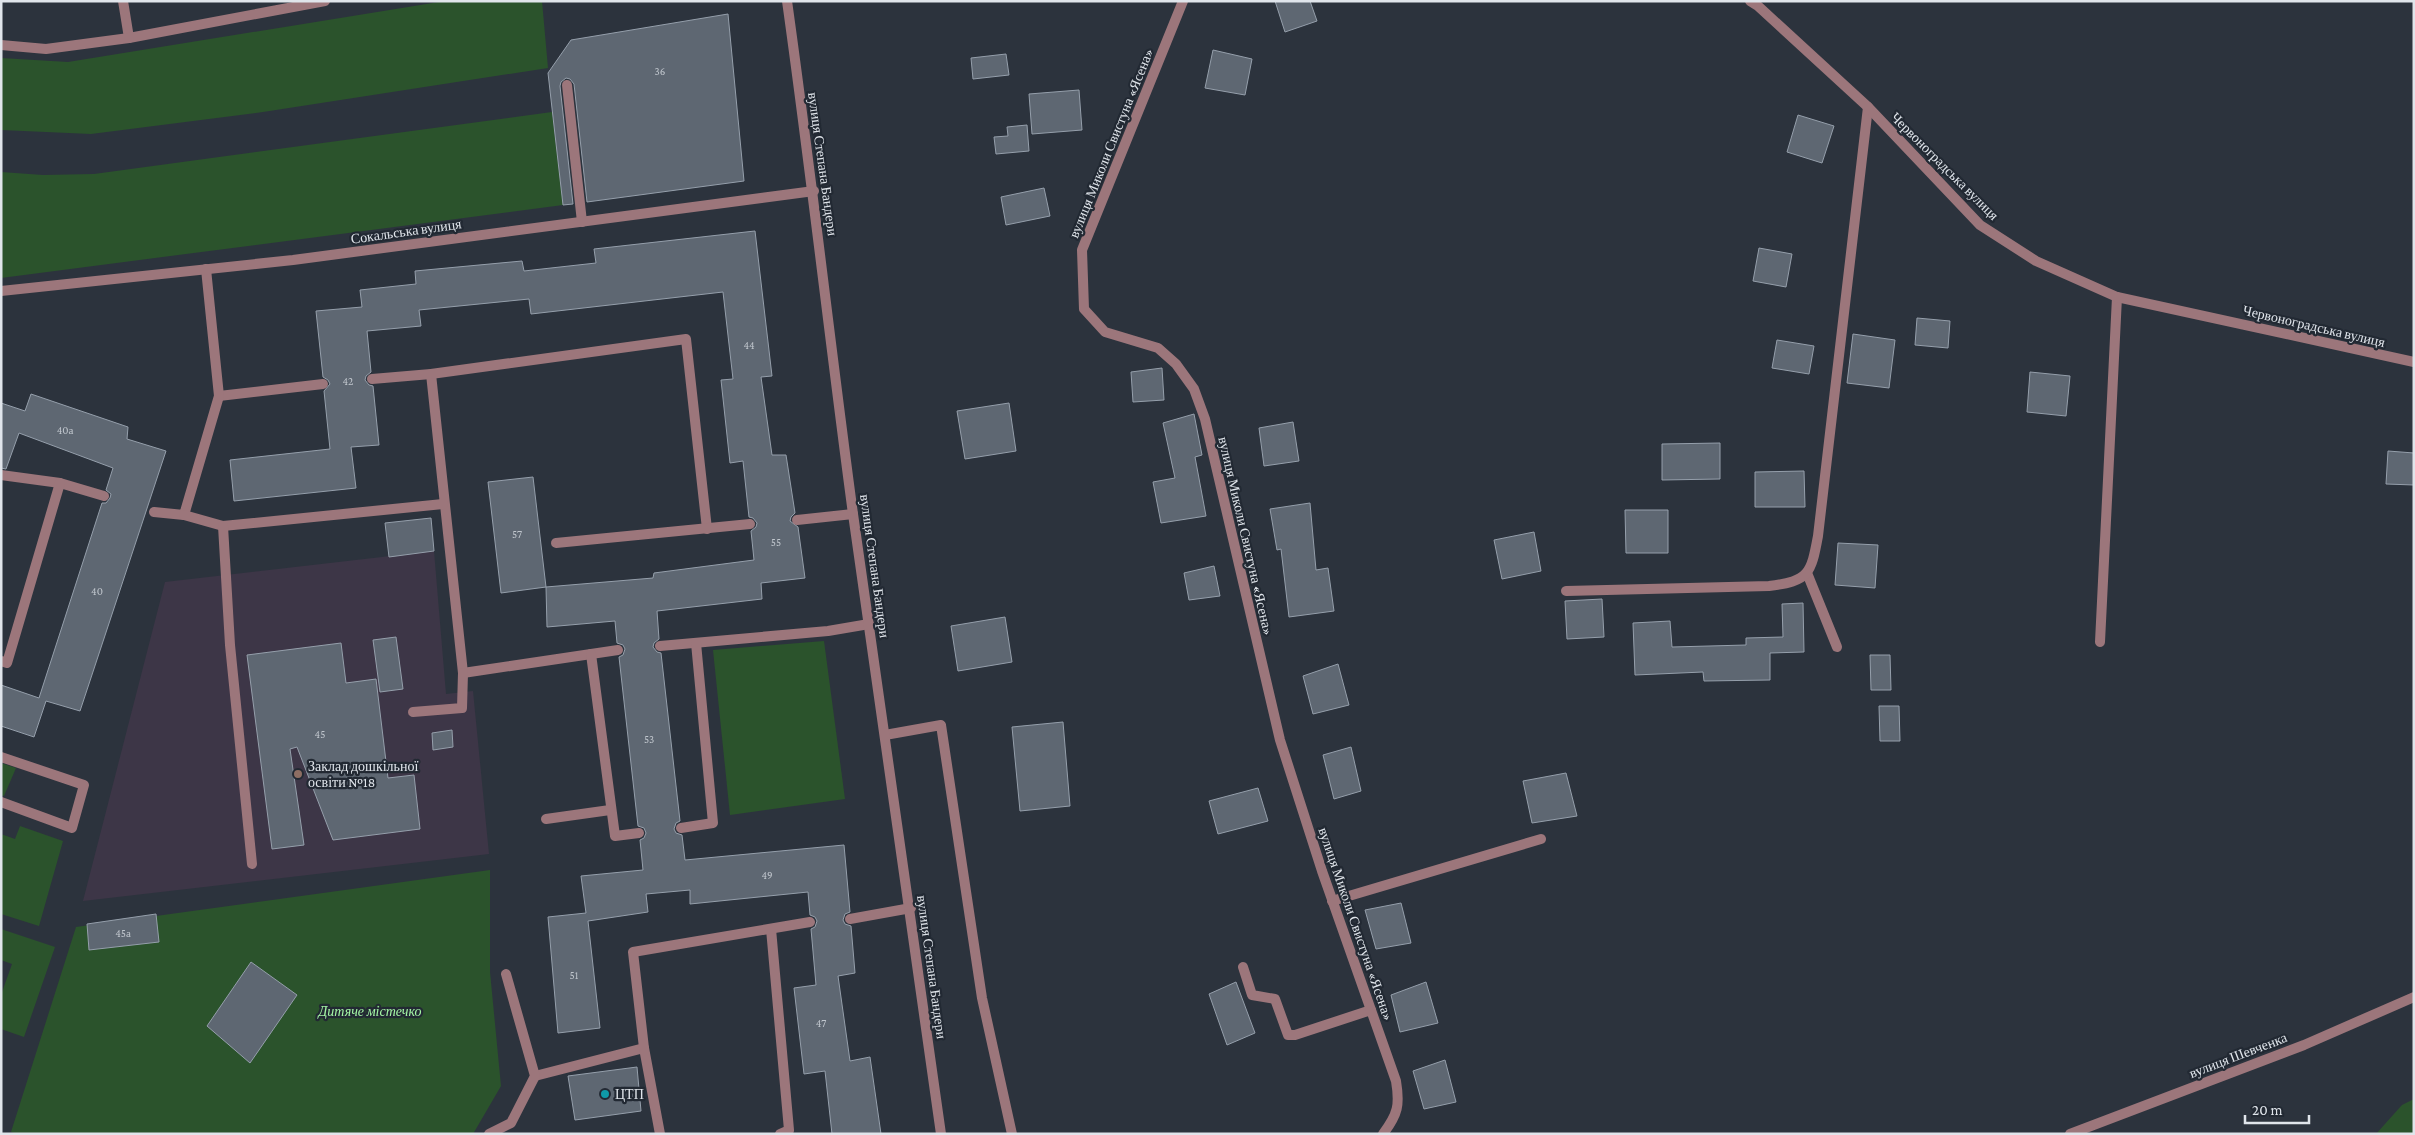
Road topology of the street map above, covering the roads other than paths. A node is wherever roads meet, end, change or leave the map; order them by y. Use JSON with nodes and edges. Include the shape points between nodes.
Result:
{"nodes":[{"id":1,"x":123,"y":1,"type":"edge"},
{"id":2,"x":325,"y":1,"type":"edge"},
{"id":3,"x":787,"y":1,"type":"edge"},
{"id":4,"x":1183,"y":1,"type":"edge"},
{"id":5,"x":1750,"y":1,"type":"edge"},
{"id":6,"x":129,"y":38,"type":"junction"},
{"id":7,"x":1,"y":45,"type":"edge"},
{"id":8,"x":568,"y":85,"type":"dead end"},
{"id":9,"x":1868,"y":107,"type":"junction"},
{"id":10,"x":814,"y":191,"type":"junction"},
{"id":11,"x":582,"y":222,"type":"junction"},
{"id":12,"x":206,"y":269,"type":"junction"},
{"id":13,"x":1,"y":291,"type":"edge"},
{"id":14,"x":2116,"y":296,"type":"junction"},
{"id":15,"x":2414,"y":362,"type":"edge"},
{"id":16,"x":430,"y":374,"type":"junction"},
{"id":17,"x":372,"y":379,"type":"dead end"},
{"id":18,"x":323,"y":384,"type":"dead end"},
{"id":19,"x":219,"y":396,"type":"junction"},
{"id":20,"x":1,"y":475,"type":"edge"},
{"id":21,"x":60,"y":483,"type":"junction"},
{"id":22,"x":104,"y":496,"type":"dead end"},
{"id":23,"x":443,"y":504,"type":"junction"},
{"id":24,"x":154,"y":512,"type":"dead end"},
{"id":25,"x":853,"y":514,"type":"junction"},
{"id":26,"x":184,"y":515,"type":"junction"},
{"id":27,"x":796,"y":520,"type":"dead end"},
{"id":28,"x":750,"y":524,"type":"dead end"},
{"id":29,"x":222,"y":526,"type":"junction"},
{"id":30,"x":707,"y":529,"type":"junction"},
{"id":31,"x":556,"y":543,"type":"dead end"},
{"id":32,"x":1807,"y":573,"type":"junction"},
{"id":33,"x":1566,"y":591,"type":"dead end"},
{"id":34,"x":869,"y":624,"type":"junction"},
{"id":35,"x":696,"y":642,"type":"junction"},
{"id":36,"x":2100,"y":642,"type":"dead end"},
{"id":37,"x":660,"y":646,"type":"dead end"},
{"id":38,"x":1837,"y":647,"type":"dead end"},
{"id":39,"x":618,"y":650,"type":"dead end"},
{"id":40,"x":591,"y":654,"type":"junction"},
{"id":41,"x":1,"y":661,"type":"edge"},
{"id":42,"x":463,"y":674,"type":"junction"},
{"id":43,"x":413,"y":712,"type":"dead end"},
{"id":44,"x":885,"y":735,"type":"junction"},
{"id":45,"x":1,"y":757,"type":"edge"},
{"id":46,"x":1,"y":802,"type":"edge"},
{"id":47,"x":610,"y":810,"type":"junction"},
{"id":48,"x":546,"y":819,"type":"dead end"},
{"id":49,"x":681,"y":828,"type":"dead end"},
{"id":50,"x":639,"y":833,"type":"dead end"},
{"id":51,"x":1542,"y":839,"type":"dead end"},
{"id":52,"x":252,"y":864,"type":"dead end"},
{"id":53,"x":1332,"y":901,"type":"junction"},
{"id":54,"x":911,"y":908,"type":"junction"},
{"id":55,"x":850,"y":919,"type":"dead end"},
{"id":56,"x":810,"y":922,"type":"dead end"},
{"id":57,"x":771,"y":929,"type":"junction"},
{"id":58,"x":1243,"y":967,"type":"dead end"},
{"id":59,"x":506,"y":974,"type":"dead end"},
{"id":60,"x":2414,"y":997,"type":"edge"},
{"id":61,"x":1371,"y":1010,"type":"junction"},
{"id":62,"x":644,"y":1048,"type":"junction"},
{"id":63,"x":535,"y":1076,"type":"junction"},
{"id":64,"x":510,"y":1123,"type":"junction"},
{"id":65,"x":489,"y":1134,"type":"edge"},
{"id":66,"x":514,"y":1134,"type":"edge"},
{"id":67,"x":660,"y":1134,"type":"edge"},
{"id":68,"x":780,"y":1134,"type":"edge"},
{"id":69,"x":941,"y":1134,"type":"edge"},
{"id":70,"x":1012,"y":1134,"type":"edge"},
{"id":71,"x":1384,"y":1134,"type":"edge"},
{"id":72,"x":2070,"y":1134,"type":"edge"}],
"edges":[{"from":1,"to":6,"type":"street"},
{"from":2,"to":6,"type":"street"},
{"from":3,"to":10,"type":"street","name":"вулиця Степана Бандери"},
{"from":4,"to":53,"type":"street","name":"вулиця Миколи Свистуна «Ясена»","via":[[1082,250],[1084,309],[1105,332],[1158,348],[1176,364],[1194,389],[1205,419],[1280,740]]},
{"from":5,"to":9,"type":"street","name":"Червоноградська вулиця"},
{"from":6,"to":7,"type":"street","via":[[46,50]]},
{"from":8,"to":11,"type":"street"},
{"from":9,"to":14,"type":"street","name":"Червоноградська вулиця","via":[[1980,225],[2036,260]]},
{"from":9,"to":32,"type":"street","via":[[1818,536]]},
{"from":10,"to":11,"type":"street","name":"Сокальська вулиця"},
{"from":10,"to":25,"type":"street","name":"вулиця Степана Бандери"},
{"from":11,"to":12,"type":"street","name":"Сокальська вулиця"},
{"from":12,"to":13,"type":"street","name":"Сокальська вулиця"},
{"from":12,"to":19,"type":"street"},
{"from":14,"to":15,"type":"street","name":"Червоноградська вулиця"},
{"from":14,"to":36,"type":"street"},
{"from":16,"to":17,"type":"street"},
{"from":16,"to":23,"type":"street"},
{"from":16,"to":30,"type":"street","via":[[686,340]]},
{"from":18,"to":19,"type":"street"},
{"from":19,"to":26,"type":"street"},
{"from":20,"to":21,"type":"street"},
{"from":21,"to":22,"type":"street"},
{"from":21,"to":41,"type":"street","via":[[7,663]]},
{"from":23,"to":29,"type":"street"},
{"from":23,"to":42,"type":"street"},
{"from":24,"to":26,"type":"street"},
{"from":25,"to":27,"type":"street"},
{"from":25,"to":34,"type":"street","name":"вулиця Степана Бандери"},
{"from":26,"to":29,"type":"street"},
{"from":28,"to":30,"type":"street"},
{"from":29,"to":52,"type":"street","via":[[230,645]]},
{"from":30,"to":31,"type":"street"},
{"from":32,"to":33,"type":"street","via":[[1794,583],[1769,586]]},
{"from":32,"to":38,"type":"street"},
{"from":34,"to":35,"type":"street"},
{"from":34,"to":44,"type":"street","name":"вулиця Степана Бандери"},
{"from":35,"to":37,"type":"street"},
{"from":35,"to":49,"type":"street","via":[[713,823]]},
{"from":39,"to":40,"type":"street"},
{"from":40,"to":42,"type":"street"},
{"from":40,"to":47,"type":"street"},
{"from":42,"to":43,"type":"street","via":[[462,708]]},
{"from":44,"to":54,"type":"street","name":"вулиця Степана Бандери"},
{"from":44,"to":70,"type":"street","via":[[941,725],[982,998]]},
{"from":45,"to":46,"type":"street","via":[[84,785],[72,828]]},
{"from":47,"to":48,"type":"street"},
{"from":47,"to":50,"type":"street","via":[[616,836]]},
{"from":51,"to":53,"type":"street"},
{"from":53,"to":61,"type":"street","name":"вулиця Миколи Свистуна «Ясена»"},
{"from":54,"to":55,"type":"street"},
{"from":54,"to":69,"type":"street","name":"вулиця Степана Бандери"},
{"from":56,"to":57,"type":"street"},
{"from":57,"to":62,"type":"street","via":[[633,952]]},
{"from":57,"to":68,"type":"street","via":[[789,1130]]},
{"from":58,"to":61,"type":"street","via":[[1252,995],[1275,999],[1288,1035]]},
{"from":59,"to":63,"type":"street"},
{"from":60,"to":72,"type":"street","name":"вулиця Шевченка","via":[[2304,1044]]},
{"from":61,"to":71,"type":"street","name":"вулиця Миколи Свистуна «Ясена»","via":[[1396,1081],[1399,1103],[1394,1120]]},
{"from":62,"to":63,"type":"street"},
{"from":62,"to":67,"type":"street"},
{"from":63,"to":64,"type":"street"},
{"from":64,"to":65,"type":"street"},
{"from":64,"to":66,"type":"street"}]}
